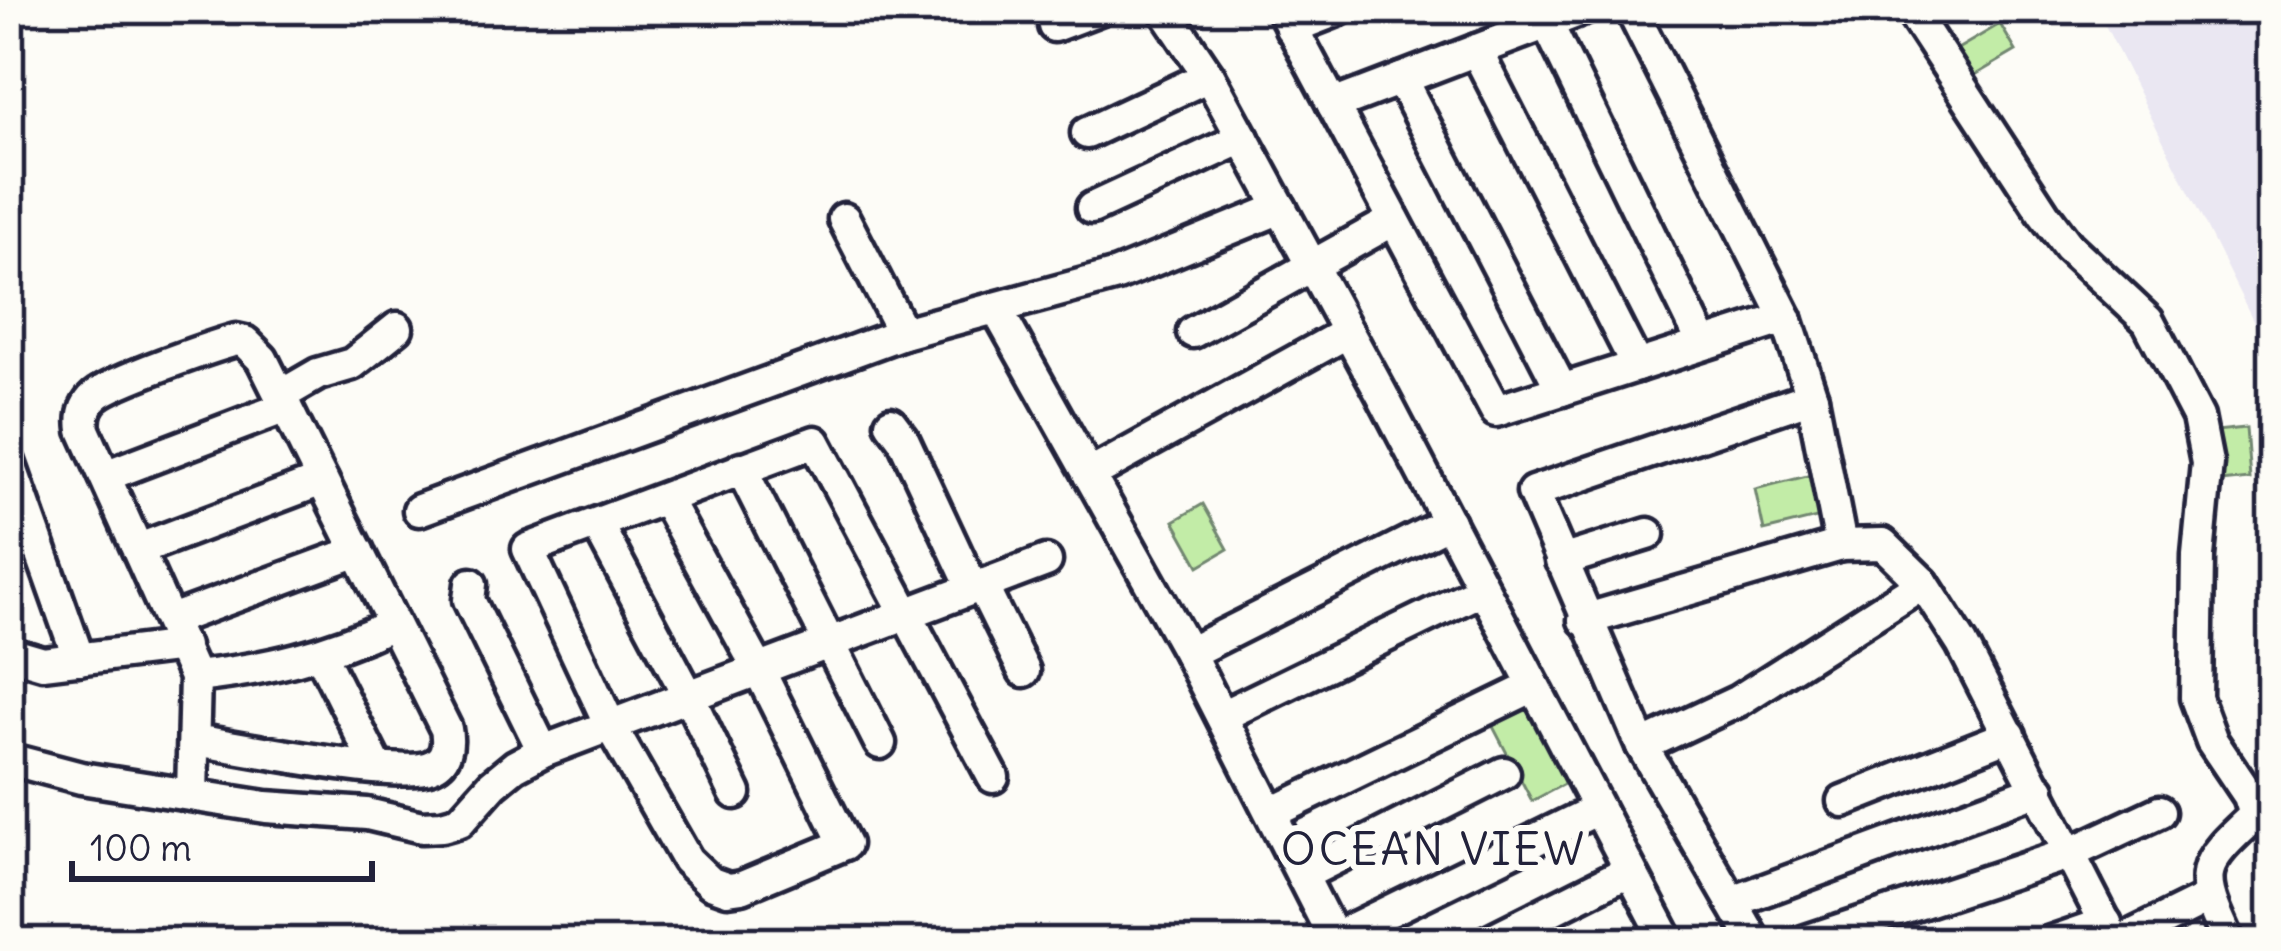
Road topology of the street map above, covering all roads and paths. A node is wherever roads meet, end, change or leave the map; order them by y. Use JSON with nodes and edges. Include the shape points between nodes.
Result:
{"nodes":[{"id":1,"x":1099,"y":9,"type":"edge"},
{"id":2,"x":1164,"y":9,"type":"edge"},
{"id":3,"x":1340,"y":9,"type":"edge"},
{"id":4,"x":1584,"y":9,"type":"edge"},
{"id":5,"x":1631,"y":9,"type":"edge"},
{"id":6,"x":1910,"y":9,"type":"edge"},
{"id":7,"x":1286,"y":18,"type":"edge"},
{"id":8,"x":1547,"y":23,"type":"junction"},
{"id":9,"x":1054,"y":26,"type":"dead end"},
{"id":10,"x":1476,"y":50,"type":"junction"},
{"id":11,"x":1210,"y":76,"type":"junction"},
{"id":12,"x":1401,"y":79,"type":"junction"},
{"id":13,"x":1333,"y":104,"type":"junction"},
{"id":14,"x":1088,"y":133,"type":"dead end"},
{"id":15,"x":1243,"y":138,"type":"junction"},
{"id":16,"x":1092,"y":208,"type":"dead end"},
{"id":17,"x":1281,"y":208,"type":"junction"},
{"id":18,"x":844,"y":219,"type":"dead end"},
{"id":19,"x":1394,"y":220,"type":"junction"},
{"id":20,"x":1313,"y":267,"type":"junction"},
{"id":21,"x":996,"y":308,"type":"junction"},
{"id":22,"x":1786,"y":318,"type":"junction"},
{"id":23,"x":397,"y":328,"type":"dead end"},
{"id":24,"x":1193,"y":332,"type":"dead end"},
{"id":25,"x":1348,"y":332,"type":"junction"},
{"id":26,"x":903,"y":333,"type":"junction"},
{"id":27,"x":1703,"y":344,"type":"junction"},
{"id":28,"x":1637,"y":366,"type":"junction"},
{"id":29,"x":1562,"y":390,"type":"junction"},
{"id":30,"x":1812,"y":397,"type":"junction"},
{"id":31,"x":283,"y":402,"type":"junction"},
{"id":32,"x":891,"y":424,"type":"dead end"},
{"id":33,"x":9,"y":462,"type":"edge"},
{"id":34,"x":741,"y":468,"type":"junction"},
{"id":35,"x":1089,"y":475,"type":"junction"},
{"id":36,"x":105,"y":476,"type":"junction"},
{"id":37,"x":322,"y":480,"type":"junction"},
{"id":38,"x":665,"y":498,"type":"junction"},
{"id":39,"x":419,"y":510,"type":"dead end"},
{"id":40,"x":1449,"y":522,"type":"junction"},
{"id":41,"x":597,"y":524,"type":"junction"},
{"id":42,"x":1648,"y":534,"type":"dead end"},
{"id":43,"x":1840,"y":545,"type":"junction"},
{"id":44,"x":139,"y":549,"type":"junction"},
{"id":45,"x":358,"y":551,"type":"junction"},
{"id":46,"x":1046,"y":561,"type":"dead end"},
{"id":47,"x":1561,"y":561,"type":"junction"},
{"id":48,"x":1923,"y":583,"type":"junction"},
{"id":49,"x":471,"y":584,"type":"dead end"},
{"id":50,"x":978,"y":587,"type":"junction"},
{"id":51,"x":1483,"y":589,"type":"junction"},
{"id":52,"x":908,"y":615,"type":"junction"},
{"id":53,"x":1584,"y":620,"type":"junction"},
{"id":54,"x":394,"y":624,"type":"junction"},
{"id":55,"x":177,"y":633,"type":"junction"},
{"id":56,"x":831,"y":645,"type":"junction"},
{"id":57,"x":1189,"y":652,"type":"junction"},
{"id":58,"x":9,"y":653,"type":"edge"},
{"id":59,"x":321,"y":655,"type":"junction"},
{"id":60,"x":79,"y":659,"type":"junction"},
{"id":61,"x":759,"y":670,"type":"junction"},
{"id":62,"x":1024,"y":670,"type":"dead end"},
{"id":63,"x":195,"y":677,"type":"junction"},
{"id":64,"x":1534,"y":686,"type":"junction"},
{"id":65,"x":689,"y":697,"type":"junction"},
{"id":66,"x":1222,"y":716,"type":"junction"},
{"id":67,"x":611,"y":727,"type":"junction"},
{"id":68,"x":2010,"y":735,"type":"junction"},
{"id":69,"x":195,"y":740,"type":"junction"},
{"id":70,"x":880,"y":742,"type":"dead end"},
{"id":71,"x":1642,"y":746,"type":"junction"},
{"id":72,"x":543,"y":751,"type":"junction"},
{"id":73,"x":9,"y":759,"type":"edge"},
{"id":74,"x":377,"y":767,"type":"junction"},
{"id":75,"x":1504,"y":773,"type":"dead end"},
{"id":76,"x":993,"y":776,"type":"dead end"},
{"id":77,"x":2039,"y":789,"type":"junction"},
{"id":78,"x":735,"y":793,"type":"dead end"},
{"id":79,"x":192,"y":794,"type":"junction"},
{"id":80,"x":1843,"y":801,"type":"dead end"},
{"id":81,"x":1598,"y":809,"type":"junction"},
{"id":82,"x":2159,"y":812,"type":"dead end"},
{"id":83,"x":1272,"y":813,"type":"junction"},
{"id":84,"x":2264,"y":818,"type":"edge"},
{"id":85,"x":2071,"y":853,"type":"junction"},
{"id":86,"x":1630,"y":871,"type":"junction"},
{"id":87,"x":1302,"y":875,"type":"junction"},
{"id":88,"x":2208,"y":898,"type":"junction"},
{"id":89,"x":1732,"y":902,"type":"junction"},
{"id":90,"x":2113,"y":936,"type":"edge"},
{"id":91,"x":1335,"y":940,"type":"edge"},
{"id":92,"x":1486,"y":942,"type":"edge"},
{"id":93,"x":1668,"y":942,"type":"edge"},
{"id":94,"x":1755,"y":942,"type":"edge"},
{"id":95,"x":1803,"y":942,"type":"edge"},
{"id":96,"x":2051,"y":942,"type":"edge"},
{"id":97,"x":2229,"y":942,"type":"edge"}],
"edges":[{"from":1,"to":9,"type":"street"},
{"from":2,"to":11,"type":"street"},
{"from":3,"to":7,"type":"street"},
{"from":4,"to":8,"type":"street"},
{"from":5,"to":22,"type":"street"},
{"from":6,"to":84,"type":"street","via":[[2068,246],[2148,321],[2198,417],[2206,463],[2196,698],[2212,741]]},
{"from":7,"to":13,"type":"street"},
{"from":8,"to":10,"type":"street"},
{"from":8,"to":27,"type":"street"},
{"from":10,"to":12,"type":"street"},
{"from":10,"to":28,"type":"street"},
{"from":11,"to":14,"type":"street"},
{"from":11,"to":15,"type":"street"},
{"from":12,"to":13,"type":"street"},
{"from":12,"to":29,"type":"street"},
{"from":13,"to":19,"type":"street"},
{"from":15,"to":16,"type":"street"},
{"from":15,"to":17,"type":"street"},
{"from":17,"to":20,"type":"street"},
{"from":17,"to":21,"type":"street","via":[[1117,275]]},
{"from":18,"to":26,"type":"street"},
{"from":19,"to":20,"type":"street"},
{"from":19,"to":29,"type":"street","via":[[1496,411]]},
{"from":20,"to":24,"type":"street"},
{"from":20,"to":25,"type":"street"},
{"from":21,"to":26,"type":"street"},
{"from":21,"to":35,"type":"street"},
{"from":22,"to":27,"type":"street"},
{"from":22,"to":30,"type":"street"},
{"from":23,"to":31,"type":"street"},
{"from":25,"to":35,"type":"street"},
{"from":25,"to":40,"type":"street"},
{"from":26,"to":39,"type":"street"},
{"from":27,"to":28,"type":"street"},
{"from":28,"to":29,"type":"street"},
{"from":30,"to":43,"type":"street"},
{"from":30,"to":47,"type":"street","via":[[1533,492]]},
{"from":31,"to":36,"type":"street"},
{"from":31,"to":36,"type":"street","via":[[255,349],[236,340],[105,390],[82,419]]},
{"from":31,"to":37,"type":"street"},
{"from":32,"to":50,"type":"street"},
{"from":33,"to":60,"type":"street"},
{"from":34,"to":38,"type":"street"},
{"from":34,"to":52,"type":"street","via":[[815,442]]},
{"from":34,"to":56,"type":"street"},
{"from":35,"to":57,"type":"street"},
{"from":36,"to":44,"type":"street"},
{"from":37,"to":44,"type":"street"},
{"from":37,"to":45,"type":"street"},
{"from":38,"to":41,"type":"street"},
{"from":38,"to":61,"type":"street"},
{"from":40,"to":51,"type":"street"},
{"from":40,"to":57,"type":"street"},
{"from":41,"to":65,"type":"street"},
{"from":41,"to":67,"type":"street","via":[[528,549]]},
{"from":42,"to":47,"type":"street"},
{"from":43,"to":48,"type":"street","via":[[1883,544]]},
{"from":43,"to":53,"type":"street"},
{"from":44,"to":55,"type":"street"},
{"from":45,"to":54,"type":"street"},
{"from":45,"to":55,"type":"street"},
{"from":46,"to":50,"type":"street"},
{"from":47,"to":53,"type":"street"},
{"from":48,"to":68,"type":"street"},
{"from":48,"to":71,"type":"street","via":[[1738,700]]},
{"from":49,"to":72,"type":"street","via":[[469,600]]},
{"from":50,"to":52,"type":"street"},
{"from":50,"to":62,"type":"street"},
{"from":51,"to":64,"type":"street"},
{"from":51,"to":66,"type":"street"},
{"from":52,"to":56,"type":"street"},
{"from":52,"to":76,"type":"street"},
{"from":53,"to":71,"type":"street"},
{"from":54,"to":59,"type":"street"},
{"from":54,"to":74,"type":"street","via":[[446,728],[447,747],[429,768]]},
{"from":55,"to":60,"type":"street"},
{"from":55,"to":63,"type":"street"},
{"from":56,"to":61,"type":"street"},
{"from":56,"to":70,"type":"street"},
{"from":57,"to":66,"type":"street"},
{"from":58,"to":60,"type":"street","via":[[43,663]]},
{"from":59,"to":63,"type":"street"},
{"from":59,"to":74,"type":"street"},
{"from":61,"to":65,"type":"street"},
{"from":61,"to":67,"type":"street","via":[[845,844],[742,887],[711,883],[687,860]]},
{"from":63,"to":69,"type":"street"},
{"from":64,"to":81,"type":"street"},
{"from":64,"to":83,"type":"street"},
{"from":65,"to":67,"type":"street"},
{"from":65,"to":78,"type":"street"},
{"from":66,"to":83,"type":"street"},
{"from":67,"to":72,"type":"street"},
{"from":68,"to":77,"type":"street"},
{"from":68,"to":80,"type":"street"},
{"from":69,"to":74,"type":"street"},
{"from":69,"to":79,"type":"street"},
{"from":71,"to":89,"type":"street"},
{"from":72,"to":79,"type":"street","via":[[442,826]]},
{"from":73,"to":79,"type":"street"},
{"from":75,"to":87,"type":"street"},
{"from":77,"to":85,"type":"street"},
{"from":77,"to":89,"type":"street"},
{"from":81,"to":86,"type":"street"},
{"from":81,"to":91,"type":"street"},
{"from":82,"to":85,"type":"street"},
{"from":83,"to":87,"type":"street"},
{"from":84,"to":88,"type":"street","via":[[2229,839],[2210,865]]},
{"from":85,"to":90,"type":"street"},
{"from":85,"to":95,"type":"street"},
{"from":86,"to":92,"type":"street"},
{"from":86,"to":93,"type":"street"},
{"from":87,"to":91,"type":"street"},
{"from":88,"to":90,"type":"street"},
{"from":88,"to":97,"type":"street"},
{"from":89,"to":94,"type":"street"},
{"from":90,"to":96,"type":"street"}]}
